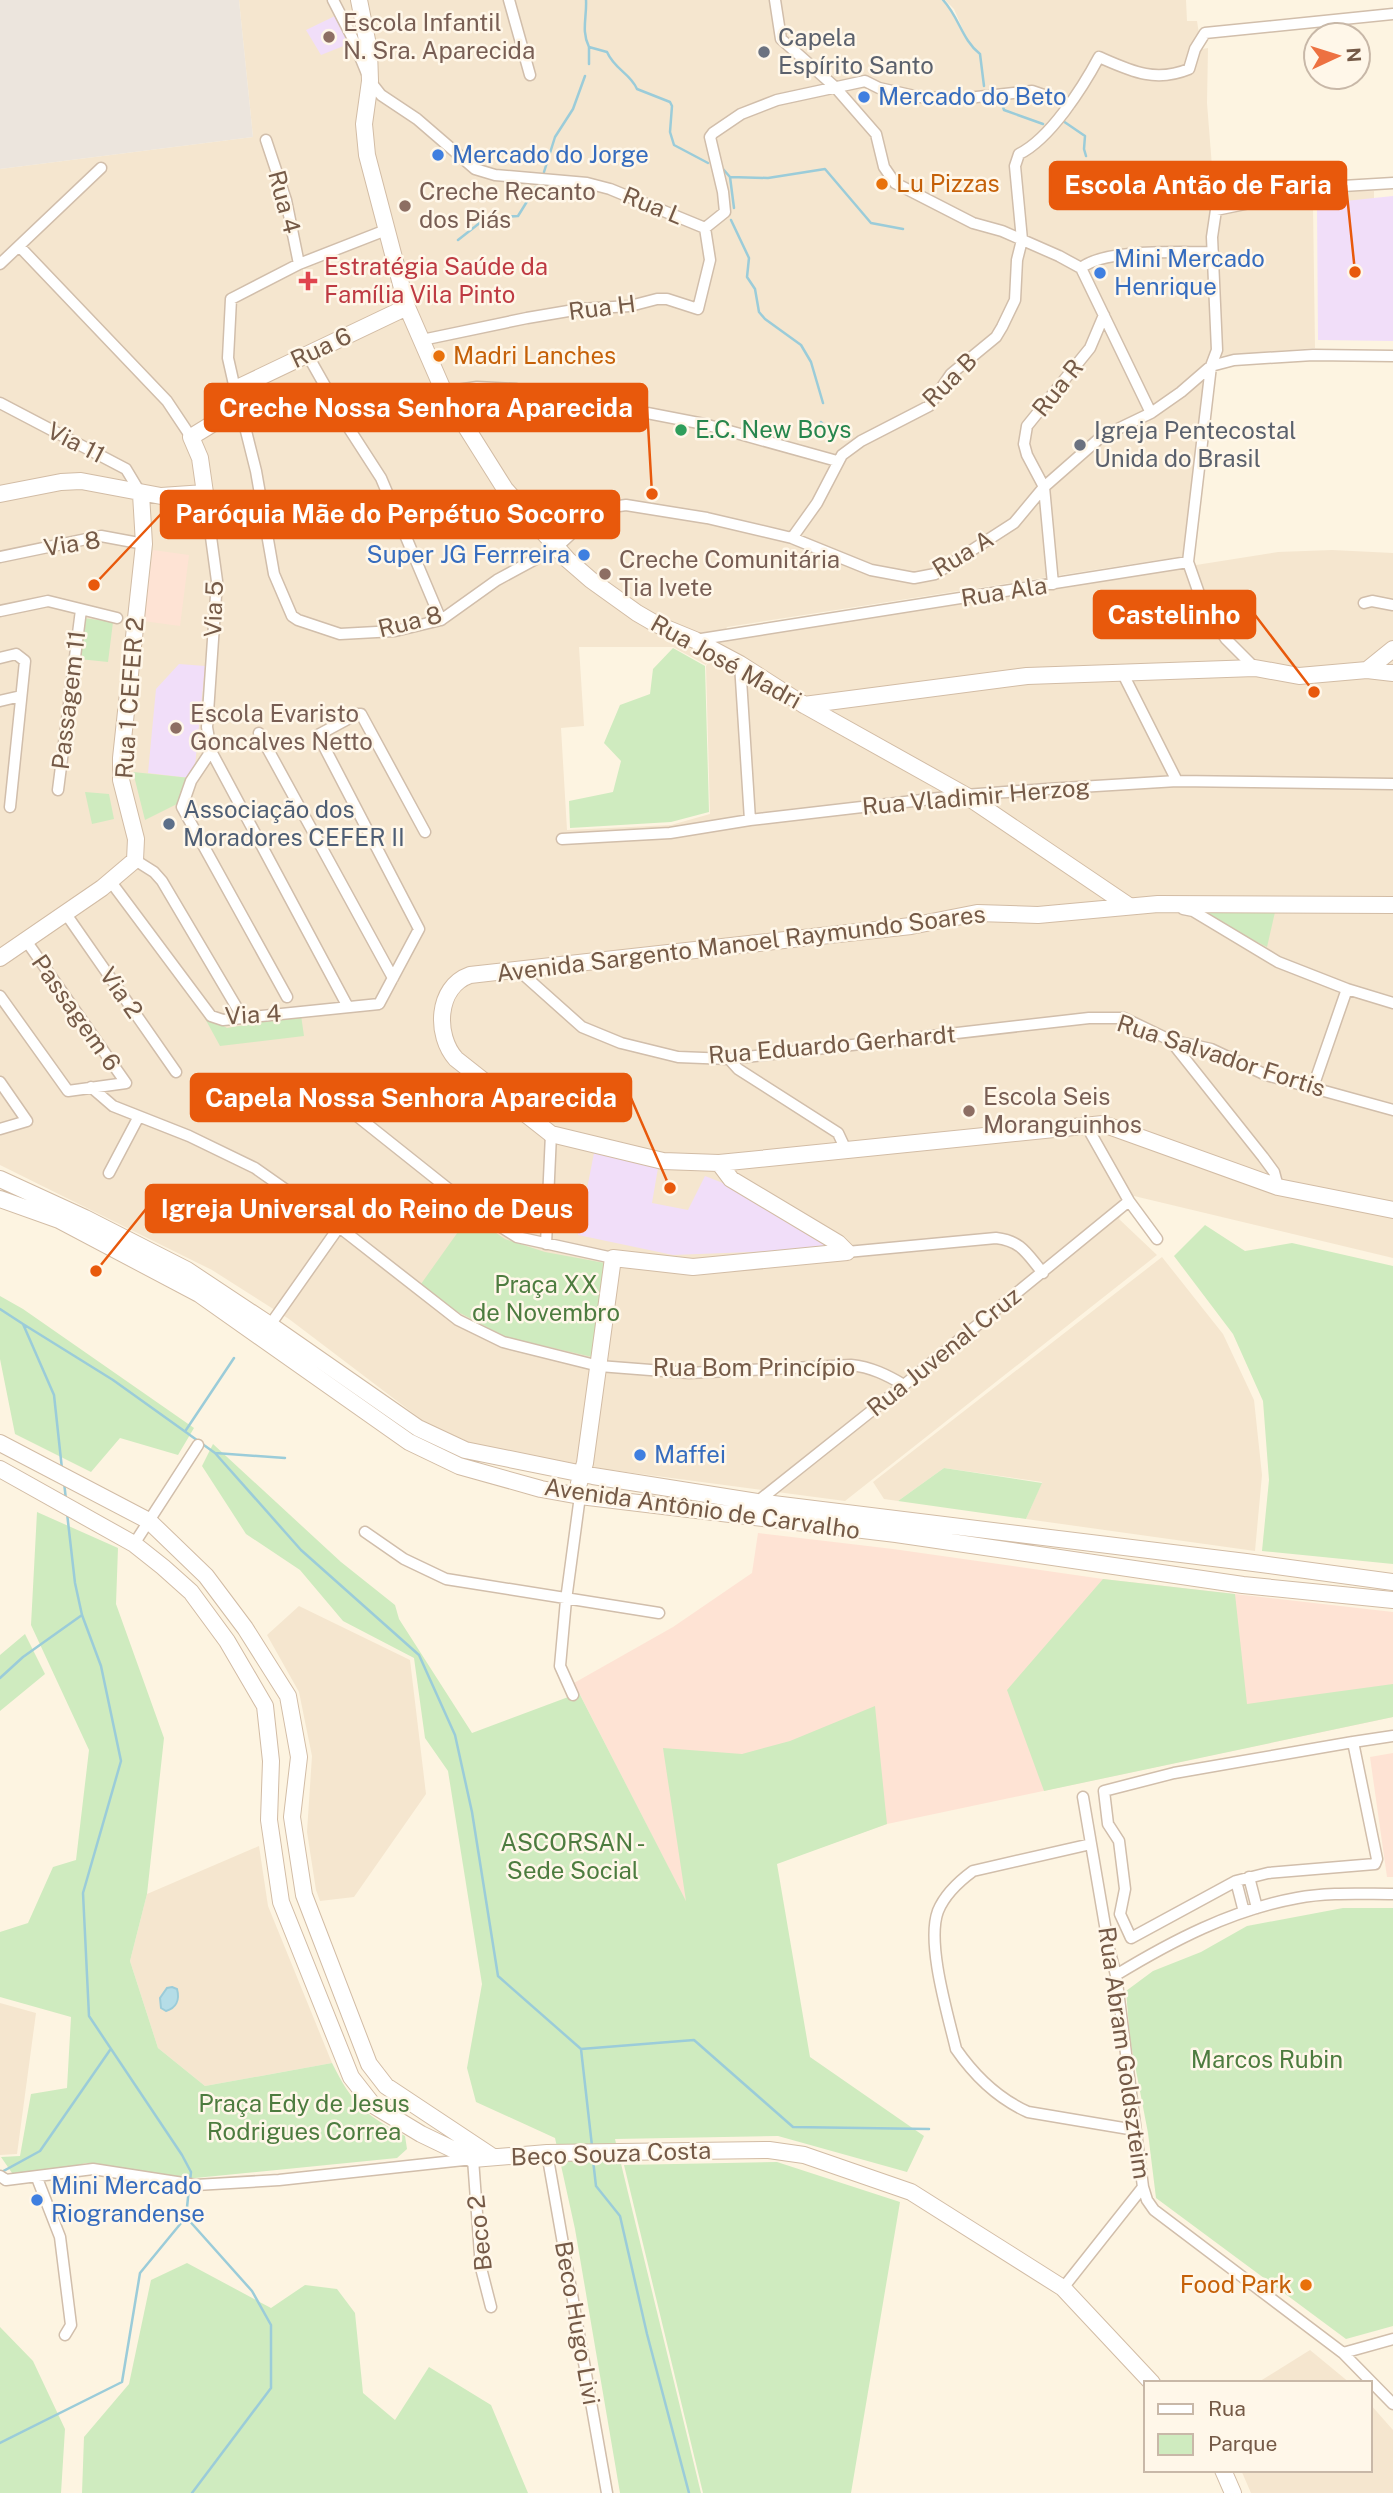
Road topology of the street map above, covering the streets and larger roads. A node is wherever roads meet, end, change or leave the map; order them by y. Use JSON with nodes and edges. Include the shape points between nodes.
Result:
{"nodes":[{"id":1,"x":333,"y":0,"type":"edge"},
{"id":2,"x":359,"y":0,"type":"edge"},
{"id":3,"x":509,"y":0,"type":"edge"},
{"id":4,"x":775,"y":0,"type":"edge"},
{"id":5,"x":1393,"y":14,"type":"edge"},
{"id":6,"x":530,"y":75,"type":"dead end"},
{"id":7,"x":370,"y":81,"type":"junction"},
{"id":8,"x":835,"y":87,"type":"junction"},
{"id":9,"x":1070,"y":104,"type":"junction"},
{"id":10,"x":266,"y":140,"type":"dead end"},
{"id":11,"x":101,"y":168,"type":"dead end"},
{"id":12,"x":1393,"y":183,"type":"edge"},
{"id":13,"x":705,"y":228,"type":"junction"},
{"id":14,"x":386,"y":230,"type":"junction"},
{"id":15,"x":1022,"y":240,"type":"junction"},
{"id":16,"x":19,"y":246,"type":"junction"},
{"id":17,"x":1213,"y":253,"type":"junction"},
{"id":18,"x":0,"y":264,"type":"edge"},
{"id":19,"x":299,"y":264,"type":"junction"},
{"id":20,"x":1081,"y":268,"type":"junction"},
{"id":21,"x":407,"y":307,"type":"junction"},
{"id":22,"x":1104,"y":315,"type":"junction"},
{"id":23,"x":422,"y":340,"type":"junction"},
{"id":24,"x":307,"y":354,"type":"junction"},
{"id":25,"x":1393,"y":356,"type":"edge"},
{"id":26,"x":1211,"y":366,"type":"junction"},
{"id":27,"x":235,"y":389,"type":"junction"},
{"id":28,"x":444,"y":392,"type":"junction"},
{"id":29,"x":0,"y":403,"type":"edge"},
{"id":30,"x":240,"y":407,"type":"junction"},
{"id":31,"x":1151,"y":413,"type":"junction"},
{"id":32,"x":191,"y":437,"type":"junction"},
{"id":33,"x":837,"y":461,"type":"junction"},
{"id":34,"x":1044,"y":487,"type":"junction"},
{"id":35,"x":205,"y":493,"type":"junction"},
{"id":36,"x":0,"y":494,"type":"edge"},
{"id":37,"x":141,"y":494,"type":"junction"},
{"id":38,"x":792,"y":538,"type":"junction"},
{"id":39,"x":144,"y":544,"type":"junction"},
{"id":40,"x":556,"y":548,"type":"junction"},
{"id":41,"x":0,"y":557,"type":"edge"},
{"id":42,"x":1188,"y":562,"type":"junction"},
{"id":43,"x":1053,"y":584,"type":"junction"},
{"id":44,"x":1364,"y":603,"type":"dead end"},
{"id":45,"x":1393,"y":605,"type":"edge"},
{"id":46,"x":80,"y":610,"type":"junction"},
{"id":47,"x":0,"y":611,"type":"edge"},
{"id":48,"x":117,"y":618,"type":"dead end"},
{"id":49,"x":441,"y":620,"type":"junction"},
{"id":50,"x":695,"y":640,"type":"junction"},
{"id":51,"x":1393,"y":649,"type":"edge"},
{"id":52,"x":0,"y":657,"type":"edge"},
{"id":53,"x":740,"y":664,"type":"junction"},
{"id":54,"x":1255,"y":667,"type":"junction"},
{"id":55,"x":1367,"y":670,"type":"junction"},
{"id":56,"x":1122,"y":672,"type":"junction"},
{"id":57,"x":1393,"y":673,"type":"edge"},
{"id":58,"x":21,"y":696,"type":"junction"},
{"id":59,"x":0,"y":701,"type":"edge"},
{"id":60,"x":804,"y":705,"type":"junction"},
{"id":61,"x":259,"y":733,"type":"dead end"},
{"id":62,"x":211,"y":751,"type":"junction"},
{"id":63,"x":1177,"y":781,"type":"junction"},
{"id":64,"x":1393,"y":784,"type":"edge"},
{"id":65,"x":58,"y":790,"type":"dead end"},
{"id":66,"x":965,"y":795,"type":"junction"},
{"id":67,"x":10,"y":807,"type":"dead end"},
{"id":68,"x":750,"y":820,"type":"junction"},
{"id":69,"x":425,"y":832,"type":"dead end"},
{"id":70,"x":562,"y":839,"type":"dead end"},
{"id":71,"x":135,"y":860,"type":"junction"},
{"id":72,"x":111,"y":882,"type":"junction"},
{"id":73,"x":1158,"y":904,"type":"junction"},
{"id":74,"x":1393,"y":905,"type":"edge"},
{"id":75,"x":1129,"y":906,"type":"junction"},
{"id":76,"x":66,"y":914,"type":"junction"},
{"id":77,"x":27,"y":942,"type":"junction"},
{"id":78,"x":0,"y":958,"type":"edge"},
{"id":79,"x":517,"y":969,"type":"junction"},
{"id":80,"x":393,"y":978,"type":"junction"},
{"id":81,"x":1347,"y":989,"type":"junction"},
{"id":82,"x":0,"y":996,"type":"edge"},
{"id":83,"x":287,"y":998,"type":"dead end"},
{"id":84,"x":1393,"y":1003,"type":"edge"},
{"id":85,"x":348,"y":1007,"type":"junction"},
{"id":86,"x":243,"y":1018,"type":"junction"},
{"id":87,"x":1089,"y":1018,"type":"joint"},
{"id":88,"x":1170,"y":1040,"type":"junction"},
{"id":89,"x":730,"y":1059,"type":"junction"},
{"id":90,"x":176,"y":1072,"type":"dead end"},
{"id":91,"x":313,"y":1081,"type":"dead end"},
{"id":92,"x":0,"y":1082,"type":"edge"},
{"id":93,"x":91,"y":1087,"type":"junction"},
{"id":94,"x":1313,"y":1087,"type":"junction"},
{"id":95,"x":1393,"y":1110,"type":"edge"},
{"id":96,"x":138,"y":1118,"type":"junction"},
{"id":97,"x":1086,"y":1125,"type":"junction"},
{"id":98,"x":0,"y":1129,"type":"edge"},
{"id":99,"x":551,"y":1134,"type":"junction"},
{"id":100,"x":846,"y":1150,"type":"junction"},
{"id":101,"x":719,"y":1163,"type":"junction"},
{"id":102,"x":109,"y":1173,"type":"dead end"},
{"id":103,"x":0,"y":1179,"type":"edge"},
{"id":104,"x":1278,"y":1187,"type":"junction"},
{"id":105,"x":0,"y":1199,"type":"edge"},
{"id":106,"x":1129,"y":1201,"type":"junction"},
{"id":107,"x":1393,"y":1210,"type":"edge"},
{"id":108,"x":339,"y":1227,"type":"junction"},
{"id":109,"x":1157,"y":1239,"type":"dead end"},
{"id":110,"x":545,"y":1244,"type":"junction"},
{"id":111,"x":847,"y":1252,"type":"junction"},
{"id":112,"x":613,"y":1258,"type":"junction"},
{"id":113,"x":1042,"y":1273,"type":"junction"},
{"id":114,"x":270,"y":1325,"type":"junction"},
{"id":115,"x":599,"y":1366,"type":"junction"},
{"id":116,"x":904,"y":1385,"type":"junction"},
{"id":117,"x":0,"y":1443,"type":"edge"},
{"id":118,"x":198,"y":1444,"type":"dead end"},
{"id":119,"x":0,"y":1469,"type":"edge"},
{"id":120,"x":583,"y":1474,"type":"junction"},
{"id":121,"x":609,"y":1478,"type":"junction"},
{"id":122,"x":558,"y":1492,"type":"junction"},
{"id":123,"x":580,"y":1496,"type":"junction"},
{"id":124,"x":757,"y":1502,"type":"junction"},
{"id":125,"x":149,"y":1521,"type":"junction"},
{"id":126,"x":365,"y":1532,"type":"dead end"},
{"id":127,"x":134,"y":1544,"type":"junction"},
{"id":128,"x":1229,"y":1560,"type":"junction"},
{"id":129,"x":1246,"y":1562,"type":"junction"},
{"id":130,"x":1226,"y":1582,"type":"junction"},
{"id":131,"x":1393,"y":1582,"type":"edge"},
{"id":132,"x":1243,"y":1585,"type":"junction"},
{"id":133,"x":566,"y":1600,"type":"junction"},
{"id":134,"x":1393,"y":1600,"type":"edge"},
{"id":135,"x":659,"y":1613,"type":"dead end"},
{"id":136,"x":246,"y":1628,"type":"junction"},
{"id":137,"x":227,"y":1641,"type":"junction"},
{"id":138,"x":573,"y":1695,"type":"dead end"},
{"id":139,"x":1393,"y":1736,"type":"edge"},
{"id":140,"x":1353,"y":1742,"type":"junction"},
{"id":141,"x":1083,"y":1797,"type":"dead end"},
{"id":142,"x":292,"y":1817,"type":"junction"},
{"id":143,"x":269,"y":1820,"type":"junction"},
{"id":144,"x":1091,"y":1844,"type":"junction"},
{"id":145,"x":1249,"y":1877,"type":"junction"},
{"id":146,"x":1236,"y":1881,"type":"junction"},
{"id":147,"x":1393,"y":1895,"type":"edge"},
{"id":148,"x":1257,"y":1908,"type":"junction"},
{"id":149,"x":1244,"y":1912,"type":"junction"},
{"id":150,"x":1116,"y":1975,"type":"junction"},
{"id":151,"x":1135,"y":2130,"type":"junction"},
{"id":152,"x":547,"y":2153,"type":"junction"},
{"id":153,"x":493,"y":2157,"type":"junction"},
{"id":154,"x":473,"y":2159,"type":"junction"},
{"id":155,"x":0,"y":2176,"type":"edge"},
{"id":156,"x":37,"y":2178,"type":"junction"},
{"id":157,"x":1143,"y":2188,"type":"junction"},
{"id":158,"x":1062,"y":2288,"type":"junction"},
{"id":159,"x":491,"y":2307,"type":"dead end"},
{"id":160,"x":65,"y":2335,"type":"dead end"},
{"id":161,"x":1393,"y":2339,"type":"edge"},
{"id":162,"x":1343,"y":2353,"type":"junction"},
{"id":163,"x":1150,"y":2381,"type":"edge"},
{"id":164,"x":1370,"y":2381,"type":"edge"},
{"id":165,"x":1372,"y":2383,"type":"edge"},
{"id":166,"x":1393,"y":2404,"type":"edge"},
{"id":167,"x":1224,"y":2472,"type":"edge"},
{"id":168,"x":607,"y":2493,"type":"edge"},
{"id":169,"x":1233,"y":2493,"type":"edge"}],
"edges":[{"from":1,"to":7,"type":"street"},
{"from":2,"to":7,"type":"street","name":"Rua José Madri"},
{"from":3,"to":6,"type":"street"},
{"from":4,"to":8,"type":"street","via":[[782,39]]},
{"from":5,"to":9,"type":"street","name":"Rua B","via":[[1205,33],[1190,68],[1160,76],[1143,75],[1099,57]]},
{"from":7,"to":13,"type":"street","name":"Rua L","via":[[475,169],[587,183]]},
{"from":7,"to":14,"type":"street","name":"Rua José Madri","via":[[364,124],[367,155]]},
{"from":8,"to":9,"type":"street","via":[[865,81],[919,97],[958,99],[1032,91]]},
{"from":8,"to":13,"type":"street","via":[[777,100],[741,114],[713,133],[710,142],[725,212]]},
{"from":8,"to":15,"type":"street","via":[[878,135],[884,167],[895,183],[973,223]]},
{"from":9,"to":15,"type":"street","name":"Rua B","via":[[1031,148],[1019,154],[1015,166]]},
{"from":10,"to":19,"type":"street","name":"Rua 4","via":[[286,200]]},
{"from":11,"to":16,"type":"street"},
{"from":12,"to":17,"type":"street","via":[[1326,187],[1216,210]]},
{"from":13,"to":23,"type":"street","name":"Rua H","via":[[710,260],[698,309],[657,299],[527,318]]},
{"from":14,"to":19,"type":"street"},
{"from":14,"to":21,"type":"street","name":"Rua José Madri"},
{"from":15,"to":20,"type":"street"},
{"from":15,"to":33,"type":"street","name":"Rua B","via":[[1015,300],[996,337],[951,374],[929,406],[861,441]]},
{"from":16,"to":18,"type":"street"},
{"from":16,"to":32,"type":"street","name":"Via 5","via":[[167,401]]},
{"from":17,"to":20,"type":"street","via":[[1134,254],[1091,260]]},
{"from":17,"to":26,"type":"street","via":[[1217,341]]},
{"from":19,"to":27,"type":"street","via":[[231,299],[228,358]]},
{"from":20,"to":22,"type":"street"},
{"from":21,"to":23,"type":"street","name":"Rua José Madri"},
{"from":21,"to":24,"type":"street","name":"Rua 6"},
{"from":22,"to":31,"type":"street"},
{"from":22,"to":34,"type":"street","name":"Rua R","via":[[1090,348],[1027,426],[1027,455]]},
{"from":23,"to":28,"type":"street","name":"Rua José Madri"},
{"from":24,"to":27,"type":"street","name":"Rua 6"},
{"from":24,"to":49,"type":"street","via":[[382,478]]},
{"from":25,"to":26,"type":"street","via":[[1300,356]]},
{"from":26,"to":31,"type":"street","name":"Rua A"},
{"from":26,"to":42,"type":"street"},
{"from":27,"to":30,"type":"street"},
{"from":28,"to":33,"type":"street","via":[[477,387],[516,389],[589,409],[642,412],[704,424]]},
{"from":28,"to":40,"type":"street","name":"Rua José Madri","via":[[505,489]]},
{"from":29,"to":37,"type":"street","name":"Via 11","via":[[126,468]]},
{"from":30,"to":32,"type":"street"},
{"from":30,"to":49,"type":"street","name":"Rua 8","via":[[274,574],[292,616],[340,634],[395,631]]},
{"from":31,"to":34,"type":"street","name":"Rua A","via":[[1101,437]]},
{"from":32,"to":35,"type":"street","name":"Via 5","via":[[200,458]]},
{"from":33,"to":38,"type":"street","via":[[817,503]]},
{"from":34,"to":38,"type":"street","name":"Rua A","via":[[1014,523],[935,574],[914,578],[871,570]]},
{"from":34,"to":43,"type":"street","name":"Rua R"},
{"from":35,"to":37,"type":"street"},
{"from":35,"to":62,"type":"street","name":"Via 5","via":[[217,581],[207,727]]},
{"from":36,"to":37,"type":"street","via":[[80,481]]},
{"from":37,"to":39,"type":"street","name":"Rua 1 CEFER 2"},
{"from":38,"to":40,"type":"street","name":"Rua A","via":[[707,518],[613,505],[598,509]]},
{"from":39,"to":41,"type":"street","name":"Via 8","via":[[101,536]]},
{"from":39,"to":71,"type":"street","name":"Rua 1 CEFER 2","via":[[121,758],[121,780],[136,839]]},
{"from":40,"to":49,"type":"street","name":"Rua 8","via":[[497,580]]},
{"from":40,"to":50,"type":"street","name":"Rua José Madri","via":[[637,613]]},
{"from":42,"to":43,"type":"street","name":"Rua Ala"},
{"from":42,"to":54,"type":"street","via":[[1202,602],[1226,639]]},
{"from":43,"to":50,"type":"street","name":"Rua Ala"},
{"from":44,"to":45,"type":"street"},
{"from":46,"to":47,"type":"street","via":[[48,601]]},
{"from":46,"to":48,"type":"street"},
{"from":46,"to":65,"type":"street","name":"Passagem 11"},
{"from":50,"to":53,"type":"street","name":"Rua José Madri"},
{"from":51,"to":55,"type":"street"},
{"from":52,"to":58,"type":"street","via":[[16,654],[25,661]]},
{"from":53,"to":60,"type":"street","name":"Rua José Madri"},
{"from":53,"to":68,"type":"street"},
{"from":54,"to":55,"type":"street","via":[[1299,676]]},
{"from":54,"to":56,"type":"street"},
{"from":55,"to":57,"type":"street"},
{"from":56,"to":60,"type":"street","via":[[1027,676]]},
{"from":56,"to":63,"type":"street"},
{"from":58,"to":59,"type":"street"},
{"from":58,"to":67,"type":"street"},
{"from":60,"to":66,"type":"street","name":"Rua José Madri"},
{"from":61,"to":80,"type":"street"},
{"from":62,"to":83,"type":"street","via":[[191,781],[182,807]]},
{"from":62,"to":85,"type":"street","name":"Via 5"},
{"from":63,"to":64,"type":"street","name":"Rua Vladimir Herzog"},
{"from":63,"to":66,"type":"street","name":"Rua Vladimir Herzog"},
{"from":66,"to":68,"type":"street","name":"Rua Vladimir Herzog"},
{"from":66,"to":75,"type":"street","name":"Rua José Madri"},
{"from":68,"to":70,"type":"street","name":"Rua Vladimir Herzog","via":[[670,833]]},
{"from":69,"to":80,"type":"street","name":"Via 4","via":[[361,714],[318,735],[419,929]]},
{"from":71,"to":72,"type":"street"},
{"from":71,"to":86,"type":"street","via":[[162,881]]},
{"from":72,"to":76,"type":"street"},
{"from":72,"to":86,"type":"street","name":"Via 4","via":[[208,1014],[223,1020]]},
{"from":73,"to":74,"type":"street","name":"Avenida Sargento Manoel Raymundo Soares"},
{"from":73,"to":75,"type":"street","name":"Avenida Sargento Manoel Raymundo Soares"},
{"from":73,"to":81,"type":"street","via":[[1193,911],[1278,962]]},
{"from":75,"to":79,"type":"street","name":"Avenida Sargento Manoel Raymundo Soares","via":[[1038,915],[977,914],[911,926]]},
{"from":76,"to":77,"type":"street"},
{"from":76,"to":90,"type":"street","name":"Via 2"},
{"from":77,"to":78,"type":"street"},
{"from":77,"to":93,"type":"street","name":"Passagem 6","via":[[126,1083]]},
{"from":79,"to":89,"type":"street","name":"Rua Eduardo Gerhardt","via":[[582,1027],[621,1043],[678,1057]]},
{"from":79,"to":99,"type":"street","name":"Avenida Sargento Manoel Raymundo Soares","via":[[470,975],[455,983],[448,992],[441,1027],[447,1049],[456,1059]]},
{"from":80,"to":85,"type":"street","name":"Via 4","via":[[379,1003]]},
{"from":81,"to":84,"type":"street"},
{"from":81,"to":94,"type":"street"},
{"from":82,"to":93,"type":"street","via":[[68,1091]]},
{"from":85,"to":86,"type":"street","name":"Via 4"},
{"from":87,"to":88,"type":"street","name":"Rua Salvador Fortis","via":[[1124,1018]]},
{"from":87,"to":89,"type":"street","name":"Rua Eduardo Gerhardt"},
{"from":88,"to":94,"type":"street","name":"Rua Salvador Fortis","via":[[1212,1049],[1266,1075]]},
{"from":88,"to":104,"type":"street","via":[[1264,1157]]},
{"from":89,"to":100,"type":"street","via":[[738,1069],[838,1133]]},
{"from":91,"to":110,"type":"street","via":[[480,1214],[508,1233]]},
{"from":92,"to":98,"type":"street","via":[[27,1121]]},
{"from":93,"to":96,"type":"street","name":"Rua Bom Princípio","via":[[113,1106]]},
{"from":94,"to":95,"type":"street","name":"Rua Salvador Fortis"},
{"from":96,"to":102,"type":"street"},
{"from":96,"to":108,"type":"street","name":"Rua Bom Princípio","via":[[238,1158]]},
{"from":97,"to":100,"type":"street"},
{"from":97,"to":104,"type":"street","via":[[1103,1124]]},
{"from":97,"to":106,"type":"street"},
{"from":99,"to":101,"type":"street","via":[[663,1161]]},
{"from":99,"to":110,"type":"street"},
{"from":100,"to":101,"type":"street"},
{"from":101,"to":111,"type":"street","via":[[732,1179]]},
{"from":103,"to":114,"type":"street","name":"Avenida Antônio de Carvalho","via":[[187,1270]]},
{"from":104,"to":107,"type":"street"},
{"from":105,"to":122,"type":"street","name":"Avenida Antônio de Carvalho","via":[[59,1220],[199,1294],[409,1442],[459,1466]]},
{"from":106,"to":109,"type":"street"},
{"from":106,"to":113,"type":"street","name":"Rua Juvenal Cruz"},
{"from":108,"to":114,"type":"street"},
{"from":108,"to":115,"type":"street","name":"Rua Bom Princípio","via":[[458,1320],[480,1332]]},
{"from":110,"to":112,"type":"street"},
{"from":111,"to":112,"type":"street","via":[[693,1267]]},
{"from":111,"to":113,"type":"street","via":[[1003,1239],[1021,1245]]},
{"from":112,"to":115,"type":"street"},
{"from":113,"to":116,"type":"street","name":"Rua Juvenal Cruz"},
{"from":114,"to":120,"type":"street","name":"Avenida Antônio de Carvalho","via":[[418,1428],[465,1450]]},
{"from":115,"to":116,"type":"street","name":"Rua Bom Princípio","via":[[689,1373],[851,1365],[886,1374]]},
{"from":115,"to":120,"type":"street"},
{"from":116,"to":124,"type":"street","name":"Rua Juvenal Cruz"},
{"from":117,"to":125,"type":"street"},
{"from":118,"to":125,"type":"street"},
{"from":119,"to":127,"type":"street"},
{"from":120,"to":121,"type":"street","name":"Avenida Antônio de Carvalho"},
{"from":120,"to":122,"type":"street","via":[[577,1487]]},
{"from":121,"to":123,"type":"street","via":[[589,1482]]},
{"from":121,"to":124,"type":"street","name":"Avenida Antônio de Carvalho"},
{"from":122,"to":123,"type":"street","name":"Avenida Antônio de Carvalho"},
{"from":123,"to":130,"type":"street","name":"Avenida Antônio de Carvalho","via":[[895,1534]]},
{"from":123,"to":133,"type":"street"},
{"from":124,"to":128,"type":"street","name":"Avenida Antônio de Carvalho"},
{"from":125,"to":127,"type":"street"},
{"from":125,"to":136,"type":"street","via":[[206,1576]]},
{"from":126,"to":133,"type":"street","via":[[404,1559],[446,1579]]},
{"from":127,"to":137,"type":"street","via":[[191,1592]]},
{"from":128,"to":129,"type":"street","name":"Avenida Antônio de Carvalho"},
{"from":128,"to":130,"type":"street"},
{"from":129,"to":131,"type":"street","name":"Avenida Antônio de Carvalho"},
{"from":129,"to":132,"type":"street"},
{"from":130,"to":132,"type":"street","name":"Avenida Antônio de Carvalho"},
{"from":132,"to":134,"type":"street","name":"Avenida Antônio de Carvalho"},
{"from":133,"to":135,"type":"street"},
{"from":133,"to":138,"type":"street","via":[[560,1666]]},
{"from":136,"to":137,"type":"street"},
{"from":136,"to":142,"type":"street","via":[[288,1696],[299,1758]]},
{"from":137,"to":143,"type":"street","via":[[265,1706],[271,1761]]},
{"from":139,"to":140,"type":"street"},
{"from":140,"to":145,"type":"street","via":[[1375,1864]]},
{"from":140,"to":146,"type":"street","via":[[1174,1773],[1104,1791],[1108,1824],[1119,1841],[1125,1888],[1121,1914],[1132,1939]]},
{"from":141,"to":144,"type":"street","name":"Rua Abram Goldszteim"},
{"from":142,"to":143,"type":"street"},
{"from":142,"to":153,"type":"street","via":[[304,1895],[369,2064],[386,2086]]},
{"from":143,"to":154,"type":"street","via":[[281,1902],[351,2077],[373,2105]]},
{"from":144,"to":150,"type":"street","name":"Rua Abram Goldszteim"},
{"from":144,"to":151,"type":"street","via":[[973,1871],[958,1882],[938,1912],[936,1952],[956,2049],[999,2095],[1028,2112]]},
{"from":145,"to":146,"type":"street"},
{"from":145,"to":148,"type":"street"},
{"from":146,"to":149,"type":"street"},
{"from":147,"to":148,"type":"street","via":[[1297,1898]]},
{"from":148,"to":149,"type":"street"},
{"from":149,"to":150,"type":"street","via":[[1177,1938]]},
{"from":150,"to":151,"type":"street","name":"Rua Abram Goldszteim"},
{"from":151,"to":157,"type":"street","name":"Rua Abram Goldszteim"},
{"from":152,"to":153,"type":"street","name":"Beco Souza Costa"},
{"from":152,"to":158,"type":"street","name":"Beco Souza Costa","via":[[769,2150],[804,2155],[911,2192]]},
{"from":152,"to":168,"type":"street","name":"Beco Hugo Livi"},
{"from":153,"to":154,"type":"street","name":"Beco Souza Costa"},
{"from":154,"to":156,"type":"street","name":"Beco Souza Costa","via":[[196,2185],[93,2169]]},
{"from":154,"to":159,"type":"street","name":"Beco 2","via":[[481,2268]]},
{"from":155,"to":156,"type":"street","name":"Beco Souza Costa","via":[[6,2180]]},
{"from":156,"to":160,"type":"street","via":[[60,2237],[71,2325]]},
{"from":157,"to":158,"type":"street"},
{"from":157,"to":162,"type":"street","name":"Rua Abram Goldszteim","via":[[1154,2210]]},
{"from":158,"to":163,"type":"street","name":"Beco Souza Costa"},
{"from":161,"to":162,"type":"street"},
{"from":162,"to":164,"type":"street","name":"Rua Abram Goldszteim"},
{"from":165,"to":166,"type":"street","name":"Rua Abram Goldszteim"},
{"from":167,"to":169,"type":"street"}]}
